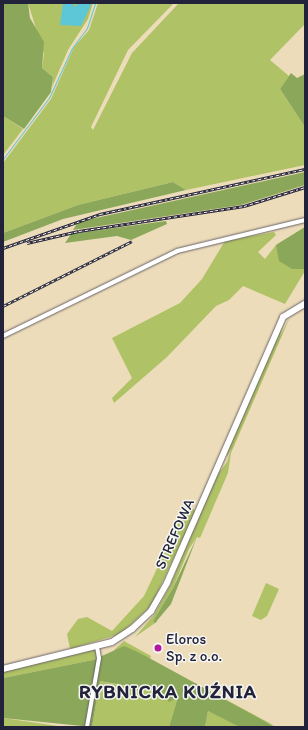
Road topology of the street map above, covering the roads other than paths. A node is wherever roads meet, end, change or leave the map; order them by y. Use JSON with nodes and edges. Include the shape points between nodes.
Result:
{"nodes":[{"id":1,"x":305,"y":220,"type":"edge"},
{"id":2,"x":305,"y":304,"type":"edge"},
{"id":3,"x":3,"y":336,"type":"edge"},
{"id":4,"x":97,"y":647,"type":"junction"},
{"id":5,"x":3,"y":669,"type":"edge"},
{"id":6,"x":87,"y":727,"type":"edge"}],
"edges":[{"from":1,"to":3,"type":"street","via":[[177,251]]},
{"from":2,"to":4,"type":"street","name":"STREFOWA","via":[[283,317],[160,596],[132,629]]},
{"from":4,"to":5,"type":"street","name":"STREFOWA"},
{"from":4,"to":6,"type":"street","via":[[99,658]]}]}
